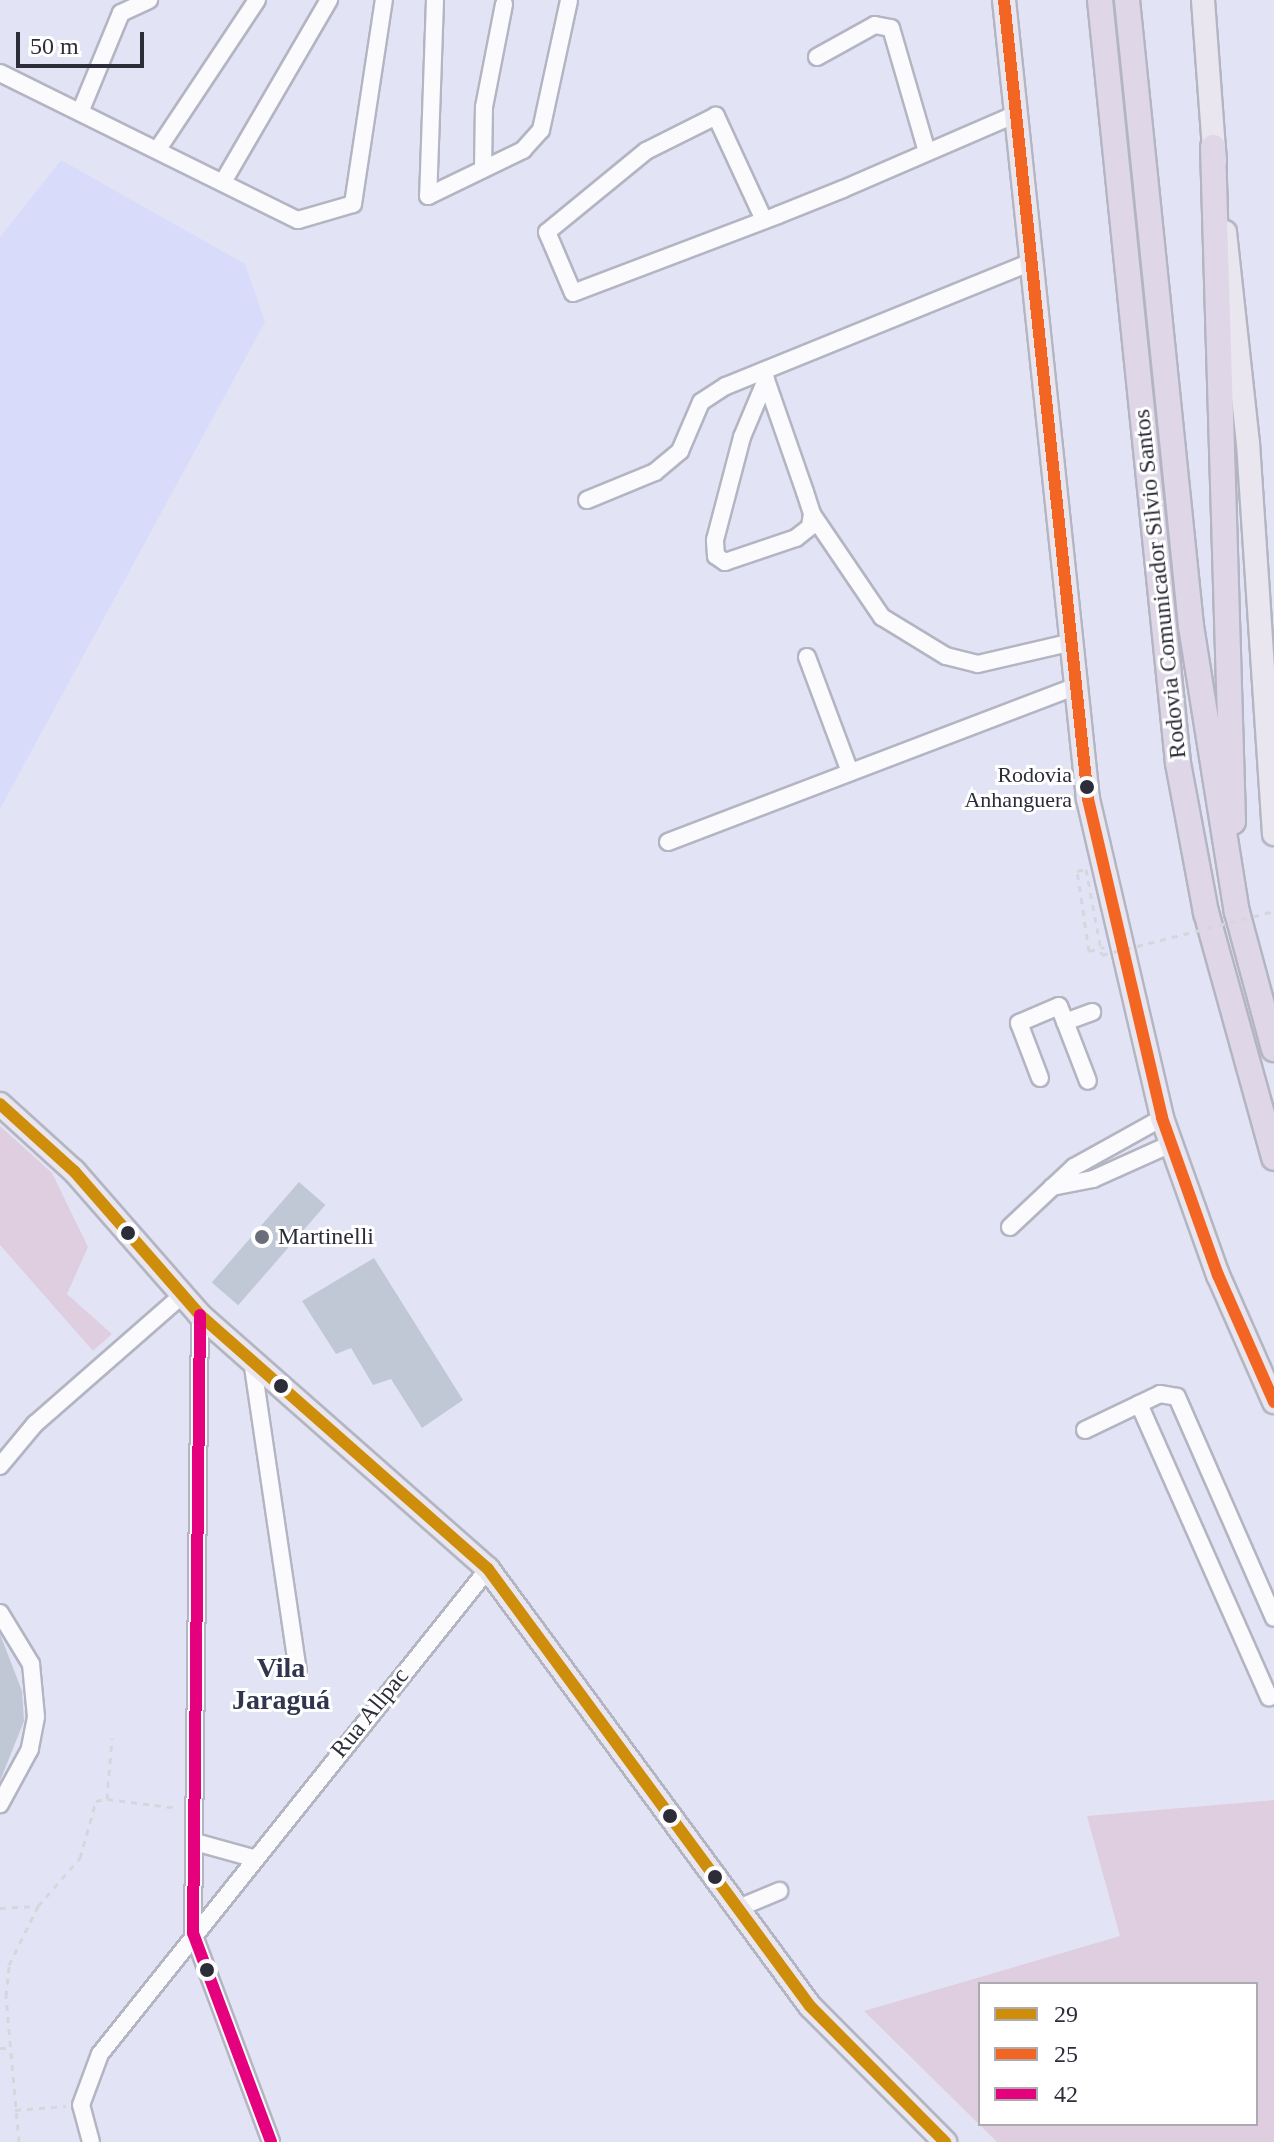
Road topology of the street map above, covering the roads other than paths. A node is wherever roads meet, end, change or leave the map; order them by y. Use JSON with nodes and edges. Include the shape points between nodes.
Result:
{"nodes":[{"id":1,"x":149,"y":0,"type":"edge"},
{"id":2,"x":257,"y":0,"type":"edge"},
{"id":3,"x":329,"y":0,"type":"edge"},
{"id":4,"x":384,"y":0,"type":"edge"},
{"id":5,"x":435,"y":0,"type":"edge"},
{"id":6,"x":1004,"y":0,"type":"edge"},
{"id":7,"x":1100,"y":0,"type":"edge"},
{"id":8,"x":1127,"y":0,"type":"edge"},
{"id":9,"x":1203,"y":0,"type":"edge"},
{"id":10,"x":569,"y":1,"type":"edge"},
{"id":11,"x":504,"y":4,"type":"dead end"},
{"id":12,"x":817,"y":57,"type":"dead end"},
{"id":13,"x":0,"y":73,"type":"edge"},
{"id":14,"x":81,"y":110,"type":"junction"},
{"id":15,"x":1014,"y":115,"type":"junction"},
{"id":16,"x":1213,"y":147,"type":"junction"},
{"id":17,"x":158,"y":149,"type":"junction"},
{"id":18,"x":927,"y":152,"type":"junction"},
{"id":19,"x":483,"y":169,"type":"junction"},
{"id":20,"x":223,"y":182,"type":"junction"},
{"id":21,"x":764,"y":220,"type":"junction"},
{"id":22,"x":1029,"y":263,"type":"junction"},
{"id":23,"x":764,"y":376,"type":"junction"},
{"id":24,"x":587,"y":500,"type":"dead end"},
{"id":25,"x":812,"y":514,"type":"junction"},
{"id":26,"x":1267,"y":622,"type":"edge"},
{"id":27,"x":1068,"y":643,"type":"junction"},
{"id":28,"x":807,"y":657,"type":"dead end"},
{"id":29,"x":1268,"y":680,"type":"edge"},
{"id":30,"x":1073,"y":687,"type":"junction"},
{"id":31,"x":850,"y":772,"type":"junction"},
{"id":32,"x":1274,"y":834,"type":"edge"},
{"id":33,"x":668,"y":842,"type":"dead end"},
{"id":34,"x":1237,"y":912,"type":"junction"},
{"id":35,"x":1092,"y":1012,"type":"dead end"},
{"id":36,"x":1065,"y":1022,"type":"junction"},
{"id":37,"x":1274,"y":1049,"type":"edge"},
{"id":38,"x":1040,"y":1078,"type":"dead end"},
{"id":39,"x":1088,"y":1081,"type":"dead end"},
{"id":40,"x":0,"y":1104,"type":"edge"},
{"id":41,"x":1162,"y":1118,"type":"junction"},
{"id":42,"x":1171,"y":1144,"type":"junction"},
{"id":43,"x":1274,"y":1158,"type":"edge"},
{"id":44,"x":1052,"y":1187,"type":"junction"},
{"id":45,"x":1010,"y":1227,"type":"dead end"},
{"id":46,"x":181,"y":1296,"type":"junction"},
{"id":47,"x":200,"y":1315,"type":"junction"},
{"id":48,"x":252,"y":1360,"type":"junction"},
{"id":49,"x":1274,"y":1402,"type":"edge"},
{"id":50,"x":1139,"y":1404,"type":"junction"},
{"id":51,"x":1085,"y":1430,"type":"dead end"},
{"id":52,"x":0,"y":1466,"type":"edge"},
{"id":53,"x":488,"y":1569,"type":"junction"},
{"id":54,"x":0,"y":1613,"type":"edge"},
{"id":55,"x":1274,"y":1618,"type":"edge"},
{"id":56,"x":298,"y":1670,"type":"dead end"},
{"id":57,"x":1269,"y":1697,"type":"dead end"},
{"id":58,"x":0,"y":1804,"type":"edge"},
{"id":59,"x":195,"y":1842,"type":"junction"},
{"id":60,"x":253,"y":1858,"type":"junction"},
{"id":61,"x":779,"y":1891,"type":"dead end"},
{"id":62,"x":736,"y":1909,"type":"junction"},
{"id":63,"x":193,"y":1933,"type":"junction"},
{"id":64,"x":91,"y":2142,"type":"edge"},
{"id":65,"x":271,"y":2142,"type":"edge"},
{"id":66,"x":945,"y":2142,"type":"edge"}],
"edges":[{"from":1,"to":14,"type":"street","via":[[121,13]]},
{"from":2,"to":17,"type":"street"},
{"from":3,"to":20,"type":"street"},
{"from":4,"to":20,"type":"street","via":[[353,204],[298,220]]},
{"from":5,"to":19,"type":"street","via":[[428,196]]},
{"from":6,"to":15,"type":"main road"},
{"from":7,"to":43,"type":"highway","name":"Rodovia Comunicador Silvio Santos","via":[[1178,763],[1206,912]]},
{"from":8,"to":34,"type":"highway","name":"Rodovia Comunicador Silvio Santos","via":[[1191,626]]},
{"from":9,"to":16,"type":"main road"},
{"from":10,"to":19,"type":"street","via":[[541,130],[523,150]]},
{"from":11,"to":19,"type":"street","via":[[484,107]]},
{"from":12,"to":18,"type":"street","via":[[875,25],[891,28]]},
{"from":13,"to":14,"type":"street"},
{"from":14,"to":17,"type":"street"},
{"from":15,"to":18,"type":"street"},
{"from":15,"to":22,"type":"main road"},
{"from":16,"to":26,"type":"main road"},
{"from":16,"to":34,"type":"highway"},
{"from":17,"to":20,"type":"street"},
{"from":18,"to":21,"type":"street"},
{"from":21,"to":21,"type":"street","via":[[573,293],[547,232],[646,151],[716,116]]},
{"from":22,"to":23,"type":"street"},
{"from":22,"to":27,"type":"main road"},
{"from":23,"to":24,"type":"street","via":[[701,402],[680,451],[655,472]]},
{"from":23,"to":25,"type":"street"},
{"from":23,"to":25,"type":"street","via":[[742,437],[716,556],[734,561],[796,538],[810,527]]},
{"from":25,"to":27,"type":"street","via":[[882,617],[946,656],[978,664]]},
{"from":26,"to":29,"type":"main road"},
{"from":27,"to":30,"type":"main road"},
{"from":28,"to":31,"type":"street"},
{"from":29,"to":32,"type":"main road"},
{"from":30,"to":31,"type":"street"},
{"from":30,"to":41,"type":"main road","via":[[1120,956]]},
{"from":31,"to":33,"type":"street"},
{"from":34,"to":37,"type":"highway","name":"Rodovia Comunicador Silvio Santos"},
{"from":35,"to":36,"type":"street"},
{"from":36,"to":38,"type":"street","via":[[1059,1006],[1019,1023]]},
{"from":36,"to":39,"type":"street"},
{"from":40,"to":46,"type":"main road","via":[[74,1171]]},
{"from":41,"to":42,"type":"main road"},
{"from":41,"to":44,"type":"street","via":[[1074,1167]]},
{"from":42,"to":44,"type":"street","via":[[1082,1183]]},
{"from":42,"to":49,"type":"main road","via":[[1218,1275]]},
{"from":44,"to":45,"type":"street"},
{"from":46,"to":47,"type":"main road"},
{"from":46,"to":52,"type":"street","via":[[35,1424]]},
{"from":47,"to":48,"type":"main road"},
{"from":47,"to":59,"type":"street"},
{"from":48,"to":53,"type":"main road"},
{"from":48,"to":56,"type":"street"},
{"from":50,"to":51,"type":"street"},
{"from":50,"to":55,"type":"street","via":[[1165,1393],[1177,1397]]},
{"from":50,"to":57,"type":"street"},
{"from":53,"to":60,"type":"street","name":"Rua Allpac"},
{"from":53,"to":62,"type":"main road"},
{"from":54,"to":58,"type":"street","via":[[31,1664],[36,1717],[30,1749]]},
{"from":59,"to":60,"type":"street"},
{"from":59,"to":63,"type":"street"},
{"from":60,"to":63,"type":"street","name":"Rua Allpac"},
{"from":61,"to":62,"type":"street"},
{"from":62,"to":66,"type":"main road","via":[[810,2006]]},
{"from":63,"to":64,"type":"street","name":"Rua Allpac","via":[[100,2054],[81,2105]]},
{"from":63,"to":65,"type":"street"}]}
